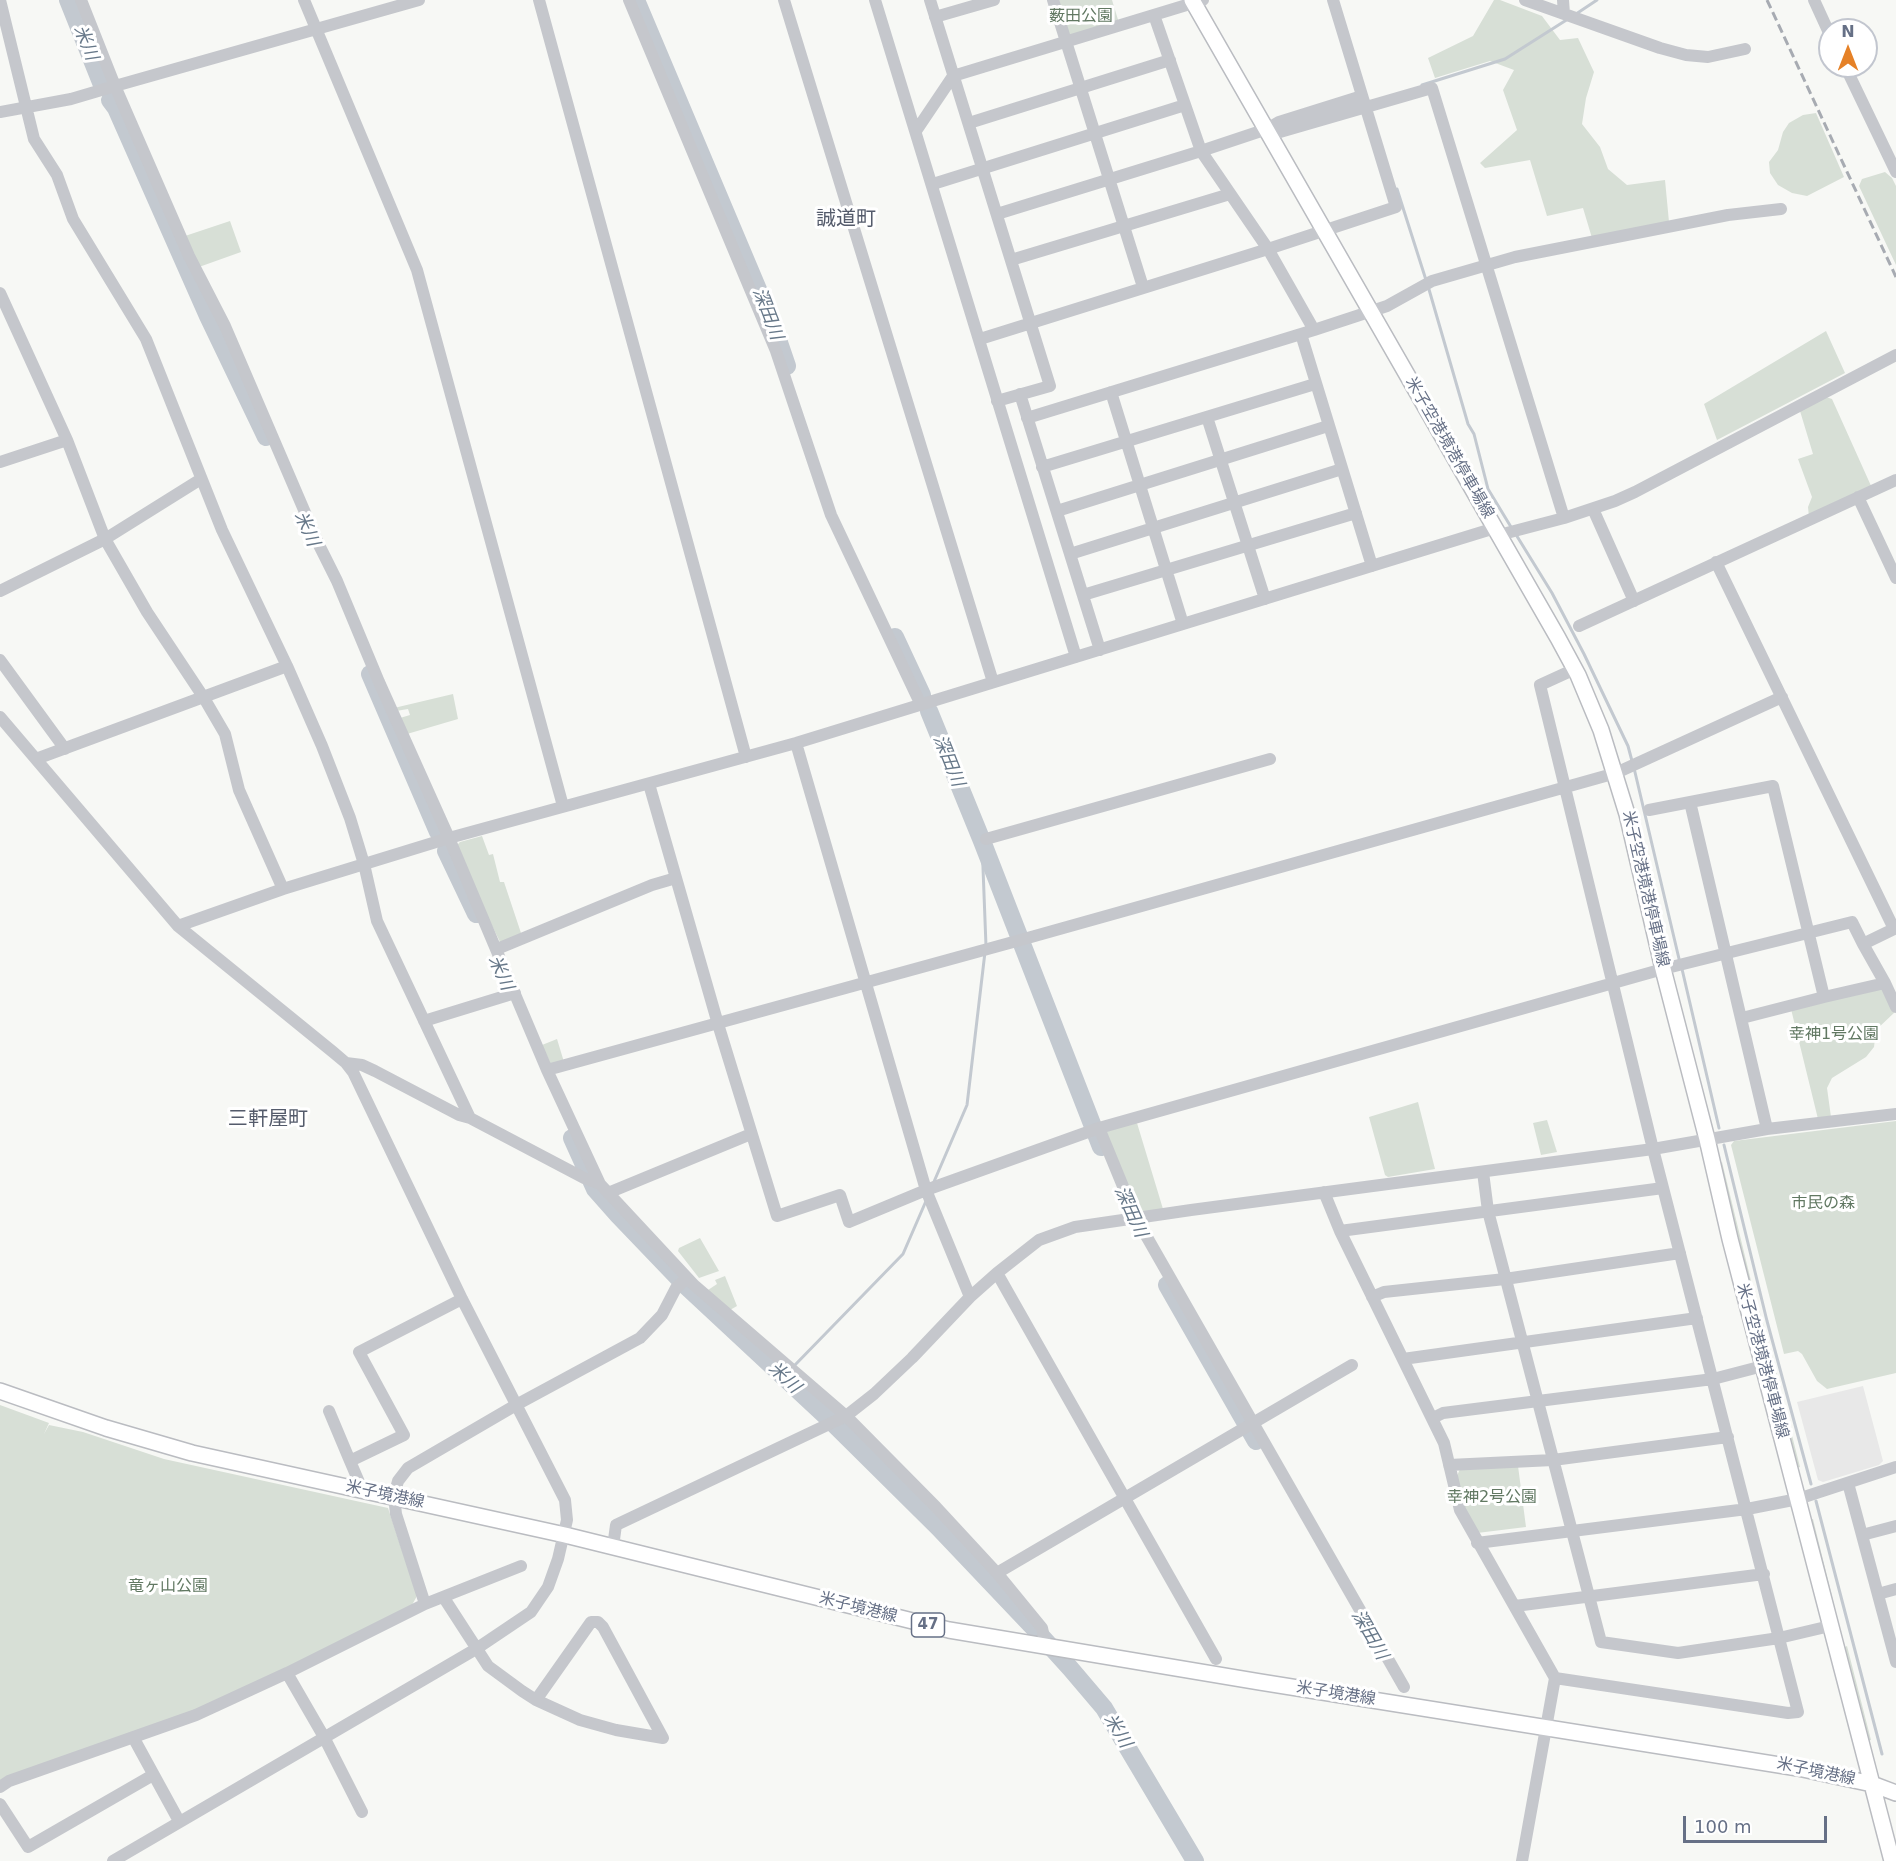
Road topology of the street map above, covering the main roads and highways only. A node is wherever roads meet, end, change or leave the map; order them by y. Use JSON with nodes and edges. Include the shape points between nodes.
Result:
{"nodes":[{"id":1,"x":1196,"y":1,"type":"edge"},
{"id":2,"x":0,"y":1390,"type":"edge"},
{"id":3,"x":1872,"y":1784,"type":"junction"},
{"id":4,"x":1896,"y":1785,"type":"edge"},
{"id":5,"x":1896,"y":1793,"type":"edge"},
{"id":6,"x":1892,"y":1861,"type":"edge"}],
"edges":[{"from":1,"to":3,"type":"main road","name":"米子空港境港停車場線","via":[[1575,669],[1601,730],[1628,814],[1730,1239]]},
{"from":2,"to":3,"type":"main road","name":"米子境港線","number":"47","via":[[192,1454],[565,1535],[950,1630],[1798,1768]]},
{"from":3,"to":4,"type":"main road","name":"米子境港線","number":"47"},
{"from":3,"to":5,"type":"main road","name":"米子境港線","number":"47"},
{"from":3,"to":6,"type":"main road","name":"米子空港境港停車場線"}]}
